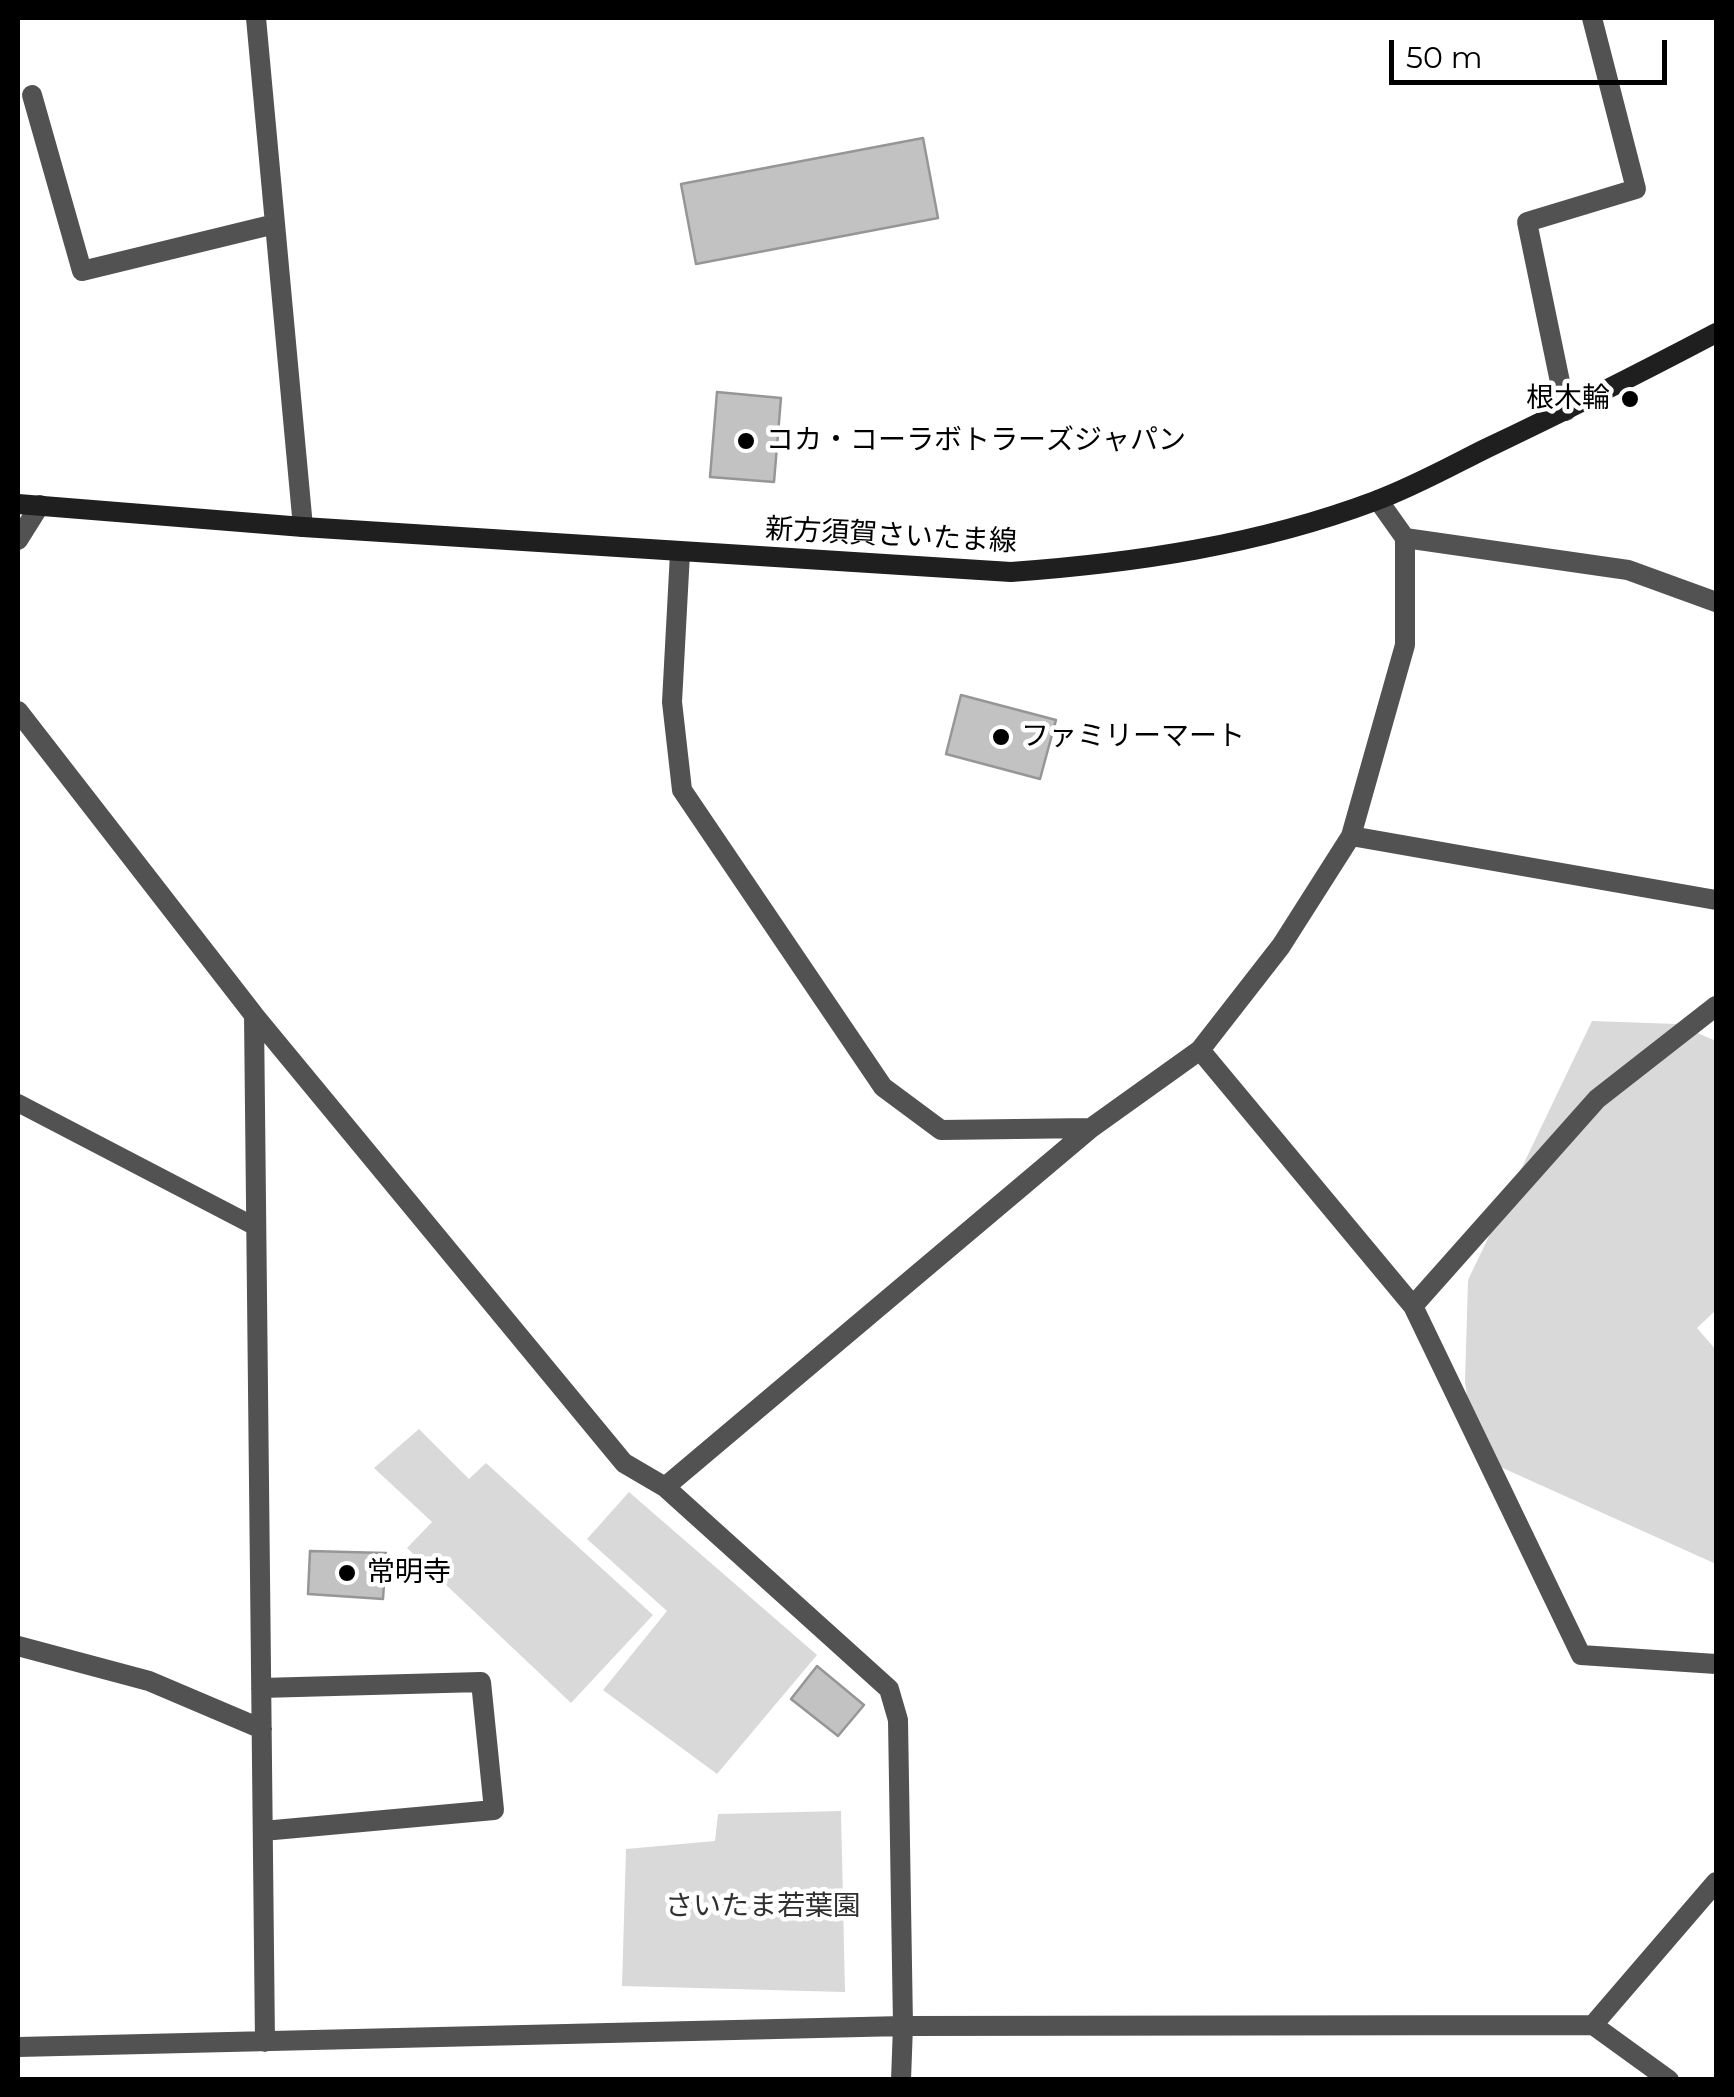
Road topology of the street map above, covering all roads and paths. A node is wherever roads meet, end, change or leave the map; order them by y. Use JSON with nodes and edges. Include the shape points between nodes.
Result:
{"nodes":[{"id":1,"x":256,"y":18,"type":"edge"},
{"id":2,"x":1592,"y":18,"type":"edge"},
{"id":3,"x":32,"y":95,"type":"dead end"},
{"id":4,"x":275,"y":224,"type":"junction"},
{"id":5,"x":1716,"y":333,"type":"edge"},
{"id":6,"x":1566,"y":410,"type":"junction"},
{"id":7,"x":1378,"y":500,"type":"junction"},
{"id":8,"x":18,"y":504,"type":"edge"},
{"id":9,"x":40,"y":505,"type":"junction"},
{"id":10,"x":303,"y":527,"type":"junction"},
{"id":11,"x":1406,"y":538,"type":"junction"},
{"id":12,"x":18,"y":540,"type":"edge"},
{"id":13,"x":680,"y":553,"type":"junction"},
{"id":14,"x":1716,"y":602,"type":"edge"},
{"id":15,"x":18,"y":712,"type":"edge"},
{"id":16,"x":1351,"y":836,"type":"junction"},
{"id":17,"x":1716,"y":900,"type":"edge"},
{"id":18,"x":1716,"y":1006,"type":"edge"},
{"id":19,"x":254,"y":1015,"type":"junction"},
{"id":20,"x":1200,"y":1050,"type":"junction"},
{"id":21,"x":25,"y":1107,"type":"edge"},
{"id":22,"x":18,"y":1126,"type":"edge"},
{"id":23,"x":1091,"y":1128,"type":"junction"},
{"id":24,"x":256,"y":1227,"type":"junction"},
{"id":25,"x":1413,"y":1306,"type":"junction"},
{"id":26,"x":665,"y":1488,"type":"junction"},
{"id":27,"x":18,"y":1646,"type":"edge"},
{"id":28,"x":1716,"y":1664,"type":"edge"},
{"id":29,"x":261,"y":1688,"type":"junction"},
{"id":30,"x":262,"y":1729,"type":"junction"},
{"id":31,"x":263,"y":1832,"type":"junction"},
{"id":32,"x":1716,"y":1882,"type":"edge"},
{"id":33,"x":1593,"y":2025,"type":"junction"},
{"id":34,"x":903,"y":2026,"type":"junction"},
{"id":35,"x":266,"y":2042,"type":"junction"},
{"id":36,"x":18,"y":2047,"type":"edge"},
{"id":37,"x":901,"y":2080,"type":"edge"},
{"id":38,"x":1669,"y":2080,"type":"edge"}],
"edges":[{"from":1,"to":4,"type":"street"},
{"from":2,"to":6,"type":"street","via":[[1636,189],[1526,222]]},
{"from":3,"to":4,"type":"street","via":[[82,271]]},
{"from":4,"to":10,"type":"street"},
{"from":5,"to":6,"type":"main road","name":"新方須賀さいたま線"},
{"from":6,"to":7,"type":"main road","name":"新方須賀さいたま線"},
{"from":7,"to":11,"type":"street"},
{"from":7,"to":13,"type":"main road","name":"新方須賀さいたま線","via":[[1290,529],[1100,566],[1011,572]]},
{"from":8,"to":9,"type":"main road","name":"新方須賀さいたま線"},
{"from":9,"to":10,"type":"main road","name":"新方須賀さいたま線"},
{"from":9,"to":12,"type":"street"},
{"from":10,"to":13,"type":"main road","name":"新方須賀さいたま線"},
{"from":11,"to":14,"type":"street","via":[[1628,570]]},
{"from":11,"to":16,"type":"street","via":[[1405,645]]},
{"from":13,"to":23,"type":"street","via":[[672,702],[682,790],[883,1087],[941,1130]]},
{"from":15,"to":19,"type":"street"},
{"from":16,"to":17,"type":"street"},
{"from":16,"to":20,"type":"street","via":[[1281,946]]},
{"from":18,"to":25,"type":"street","via":[[1597,1099]]},
{"from":19,"to":24,"type":"street"},
{"from":19,"to":26,"type":"street","via":[[624,1463]]},
{"from":20,"to":23,"type":"street"},
{"from":20,"to":25,"type":"street"},
{"from":21,"to":22,"type":"lane"},
{"from":21,"to":24,"type":"lane"},
{"from":23,"to":26,"type":"street"},
{"from":24,"to":29,"type":"street"},
{"from":25,"to":28,"type":"street","via":[[1582,1654]]},
{"from":26,"to":34,"type":"street","via":[[890,1689],[898,1720]]},
{"from":27,"to":30,"type":"street","via":[[149,1681]]},
{"from":29,"to":30,"type":"street"},
{"from":29,"to":31,"type":"street","via":[[481,1682],[494,1810]]},
{"from":30,"to":31,"type":"street"},
{"from":31,"to":35,"type":"street"},
{"from":32,"to":33,"type":"street"},
{"from":33,"to":34,"type":"street"},
{"from":33,"to":38,"type":"street"},
{"from":34,"to":35,"type":"street"},
{"from":34,"to":37,"type":"street"},
{"from":35,"to":36,"type":"street"}]}
